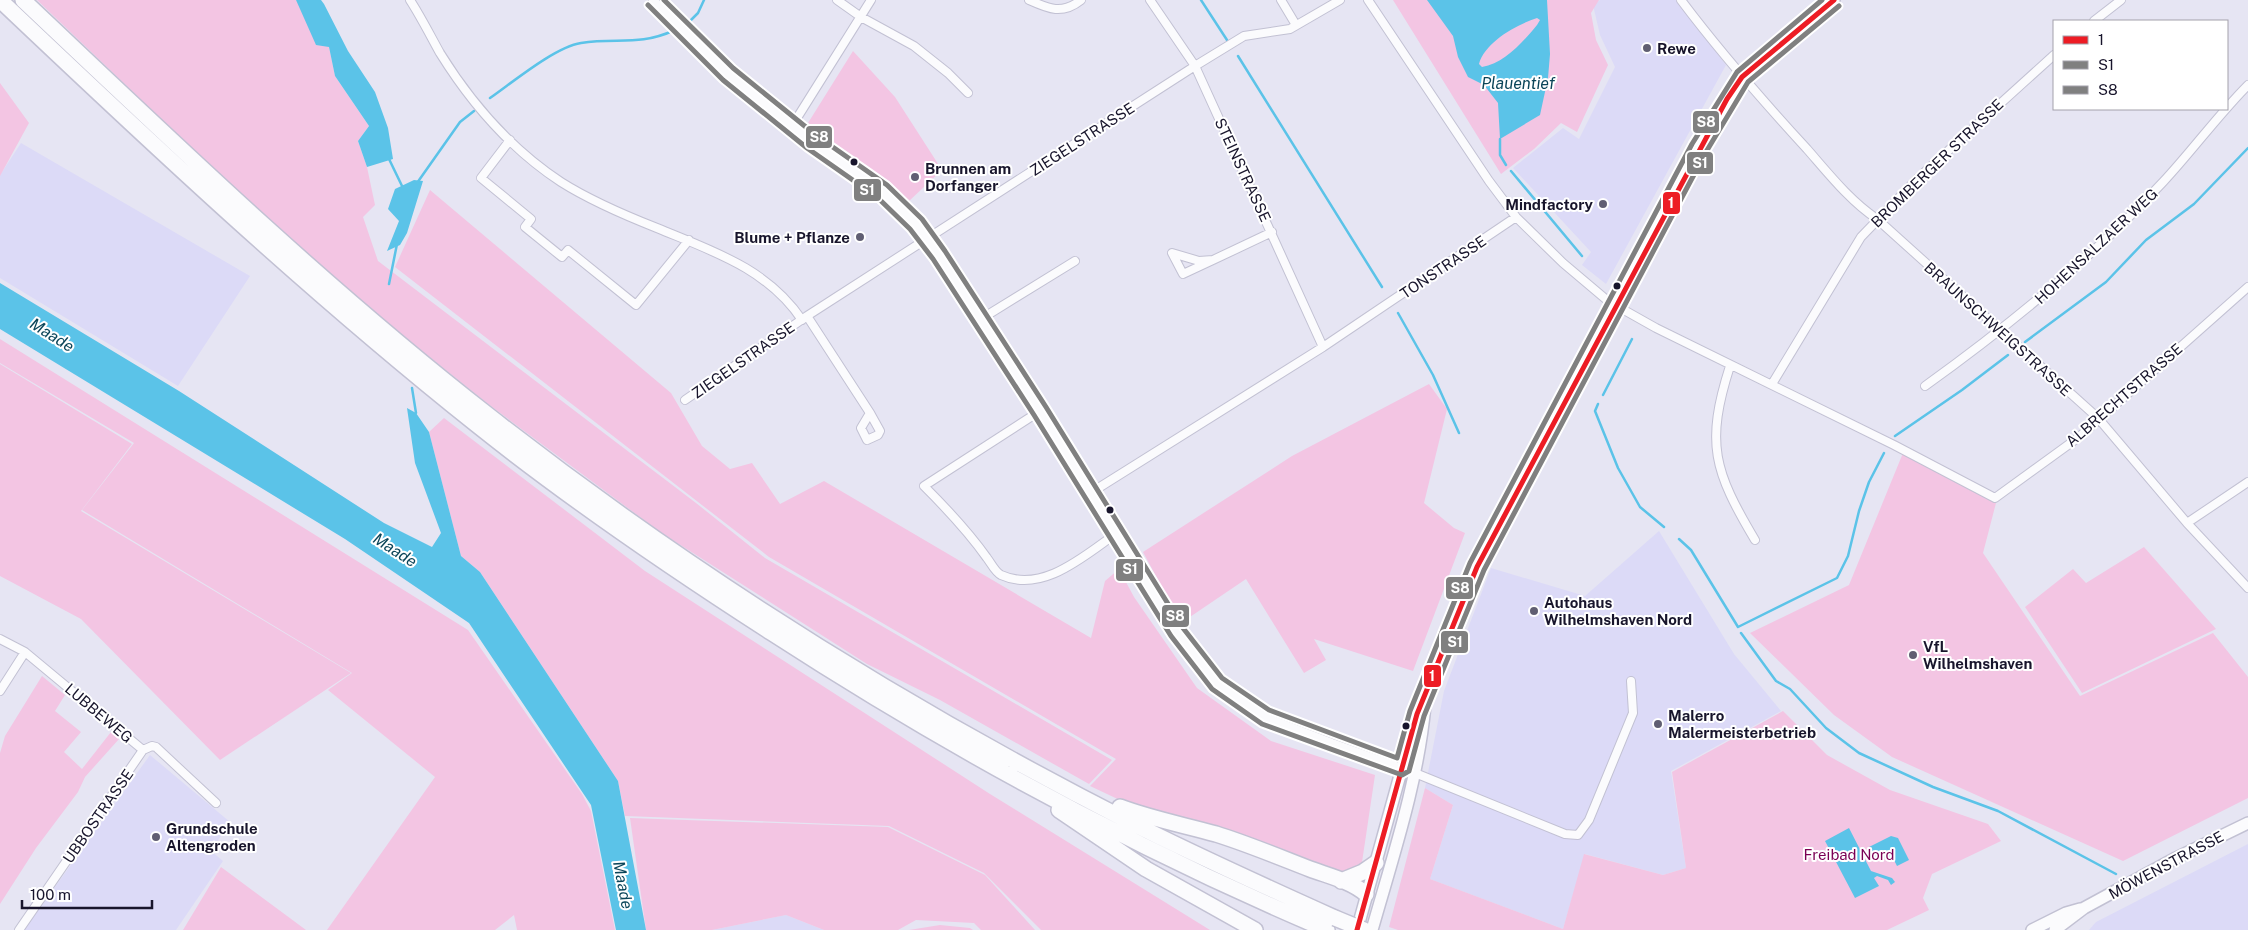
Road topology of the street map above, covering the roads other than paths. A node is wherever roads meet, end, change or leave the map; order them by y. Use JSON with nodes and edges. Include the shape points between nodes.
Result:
{"nodes":[{"id":1,"x":0,"y":0,"type":"edge"},
{"id":2,"x":23,"y":0,"type":"edge"},
{"id":3,"x":653,"y":0,"type":"edge"},
{"id":4,"x":837,"y":0,"type":"edge"},
{"id":5,"x":871,"y":0,"type":"edge"},
{"id":6,"x":1029,"y":0,"type":"edge"},
{"id":7,"x":1081,"y":0,"type":"edge"},
{"id":8,"x":1150,"y":0,"type":"edge"},
{"id":9,"x":1281,"y":0,"type":"edge"},
{"id":10,"x":1340,"y":0,"type":"edge"},
{"id":11,"x":1368,"y":0,"type":"edge"},
{"id":12,"x":1681,"y":0,"type":"edge"},
{"id":13,"x":1834,"y":0,"type":"edge"},
{"id":14,"x":2121,"y":0,"type":"edge"},
{"id":15,"x":414,"y":1,"type":"edge"},
{"id":16,"x":861,"y":17,"type":"junction"},
{"id":17,"x":2095,"y":20,"type":"edge"},
{"id":18,"x":1296,"y":25,"type":"junction"},
{"id":19,"x":2053,"y":56,"type":"edge"},
{"id":20,"x":1195,"y":66,"type":"junction"},
{"id":21,"x":1742,"y":77,"type":"junction"},
{"id":22,"x":2248,"y":85,"type":"edge"},
{"id":23,"x":968,"y":93,"type":"dead end"},
{"id":24,"x":2228,"y":108,"type":"edge"},
{"id":25,"x":2226,"y":110,"type":"edge"},
{"id":26,"x":792,"y":126,"type":"junction"},
{"id":27,"x":510,"y":140,"type":"junction"},
{"id":28,"x":1516,"y":217,"type":"junction"},
{"id":29,"x":1877,"y":219,"type":"junction"},
{"id":30,"x":1272,"y":232,"type":"junction"},
{"id":31,"x":928,"y":239,"type":"junction"},
{"id":32,"x":689,"y":240,"type":"junction"},
{"id":33,"x":1213,"y":260,"type":"junction"},
{"id":34,"x":1075,"y":261,"type":"dead end"},
{"id":35,"x":2248,"y":287,"type":"edge"},
{"id":36,"x":1616,"y":306,"type":"junction"},
{"id":37,"x":804,"y":318,"type":"junction"},
{"id":38,"x":982,"y":320,"type":"junction"},
{"id":39,"x":2001,"y":331,"type":"junction"},
{"id":40,"x":1323,"y":347,"type":"junction"},
{"id":41,"x":1730,"y":366,"type":"junction"},
{"id":42,"x":1772,"y":384,"type":"junction"},
{"id":43,"x":1925,"y":386,"type":"dead end"},
{"id":44,"x":685,"y":400,"type":"dead end"},
{"id":45,"x":1040,"y":411,"type":"junction"},
{"id":46,"x":870,"y":413,"type":"dead end"},
{"id":47,"x":2098,"y":418,"type":"junction"},
{"id":48,"x":2248,"y":482,"type":"edge"},
{"id":49,"x":1092,"y":492,"type":"junction"},
{"id":50,"x":2187,"y":523,"type":"junction"},
{"id":51,"x":1117,"y":533,"type":"junction"},
{"id":52,"x":1754,"y":540,"type":"dead end"},
{"id":53,"x":2248,"y":588,"type":"edge"},
{"id":54,"x":0,"y":639,"type":"edge"},
{"id":55,"x":25,"y":652,"type":"junction"},
{"id":56,"x":1631,"y":681,"type":"dead end"},
{"id":57,"x":0,"y":691,"type":"edge"},
{"id":58,"x":1426,"y":696,"type":"junction"},
{"id":59,"x":143,"y":750,"type":"junction"},
{"id":60,"x":1402,"y":768,"type":"junction"},
{"id":61,"x":1415,"y":773,"type":"junction"},
{"id":62,"x":1067,"y":789,"type":"junction"},
{"id":63,"x":1042,"y":793,"type":"junction"},
{"id":64,"x":216,"y":803,"type":"dead end"},
{"id":65,"x":2248,"y":823,"type":"edge"},
{"id":66,"x":1376,"y":863,"type":"junction"},
{"id":67,"x":1342,"y":881,"type":"junction"},
{"id":68,"x":1366,"y":894,"type":"junction"},
{"id":69,"x":2084,"y":908,"type":"junction"},
{"id":70,"x":1378,"y":910,"type":"junction"},
{"id":71,"x":1331,"y":924,"type":"edge"},
{"id":72,"x":19,"y":930,"type":"edge"},
{"id":73,"x":1255,"y":930,"type":"edge"},
{"id":74,"x":1356,"y":930,"type":"edge"},
{"id":75,"x":1364,"y":930,"type":"edge"},
{"id":76,"x":1372,"y":930,"type":"edge"},
{"id":77,"x":2032,"y":930,"type":"edge"},
{"id":78,"x":2055,"y":930,"type":"edge"}],
"edges":[{"from":1,"to":63,"type":"highway","via":[[221,208],[309,286],[465,415],[565,492],[804,654]]},
{"from":2,"to":62,"type":"highway","via":[[318,274],[496,421],[583,487],[741,597],[890,690]]},
{"from":3,"to":26,"type":"street","via":[[728,74]]},
{"from":4,"to":16,"type":"street"},
{"from":5,"to":16,"type":"street"},
{"from":6,"to":7,"type":"street","via":[[1054,11]]},
{"from":8,"to":20,"type":"street","name":"STEINSTRASSE"},
{"from":9,"to":18,"type":"street"},
{"from":10,"to":18,"type":"street","name":"ZIEGELSTRASSE"},
{"from":11,"to":28,"type":"street","via":[[1489,182]]},
{"from":12,"to":21,"type":"street","name":"BRAUNSCHWEIGSTRASSE"},
{"from":13,"to":21,"type":"main road"},
{"from":14,"to":17,"type":"street"},
{"from":15,"to":27,"type":"street","via":[[440,53],[473,102]]},
{"from":16,"to":23,"type":"street","via":[[914,46],[948,72]]},
{"from":16,"to":26,"type":"street"},
{"from":18,"to":20,"type":"street","name":"ZIEGELSTRASSE","via":[[1290,30],[1244,36]]},
{"from":19,"to":29,"type":"street","name":"BROMBERGER STRASSE"},
{"from":20,"to":30,"type":"street","name":"STEINSTRASSE"},
{"from":20,"to":31,"type":"street","name":"ZIEGELSTRASSE"},
{"from":21,"to":29,"type":"street","name":"BRAUNSCHWEIGSTRASSE","via":[[1828,173]]},
{"from":21,"to":36,"type":"main road","via":[[1699,148]]},
{"from":22,"to":24,"type":"street","name":"HOHENSALZAER WEG"},
{"from":25,"to":39,"type":"street","name":"HOHENSALZAER WEG","via":[[2163,182],[2054,287]]},
{"from":26,"to":31,"type":"street","via":[[882,191]]},
{"from":27,"to":32,"type":"street","via":[[562,182],[594,201]]},
{"from":27,"to":32,"type":"street","via":[[481,178],[531,219],[525,227],[543,242],[562,257],[568,250],[636,305]]},
{"from":28,"to":36,"type":"street"},
{"from":28,"to":40,"type":"street","name":"TONSTRASSE"},
{"from":29,"to":39,"type":"street","name":"BRAUNSCHWEIGSTRASSE"},
{"from":29,"to":42,"type":"street","name":"BROMBERGER STRASSE","via":[[1861,237]]},
{"from":30,"to":33,"type":"street"},
{"from":30,"to":40,"type":"street","name":"STEINSTRASSE"},
{"from":31,"to":37,"type":"street","name":"ZIEGELSTRASSE"},
{"from":31,"to":38,"type":"street"},
{"from":32,"to":37,"type":"street","via":[[744,266]]},
{"from":33,"to":33,"type":"street","via":[[1199,261],[1172,252],[1183,274]]},
{"from":34,"to":38,"type":"street"},
{"from":35,"to":47,"type":"street","name":"ALBRECHTSTRASSE"},
{"from":36,"to":41,"type":"street"},
{"from":36,"to":58,"type":"main road","via":[[1478,567]]},
{"from":37,"to":44,"type":"street","name":"ZIEGELSTRASSE"},
{"from":37,"to":46,"type":"street"},
{"from":38,"to":45,"type":"street"},
{"from":39,"to":43,"type":"street","name":"HOHENSALZAER WEG"},
{"from":39,"to":47,"type":"street","name":"BRAUNSCHWEIGSTRASSE"},
{"from":40,"to":49,"type":"street","name":"TONSTRASSE"},
{"from":41,"to":42,"type":"street"},
{"from":41,"to":52,"type":"street","via":[[1721,395],[1715,439],[1720,473]]},
{"from":42,"to":47,"type":"street","name":"ALBRECHTSTRASSE","via":[[1995,498],[2079,437]]},
{"from":45,"to":49,"type":"street"},
{"from":45,"to":51,"type":"street","via":[[924,486],[964,526],[1000,575],[1023,581],[1060,570]]},
{"from":47,"to":50,"type":"street","name":"BRAUNSCHWEIGSTRASSE"},
{"from":48,"to":50,"type":"street"},
{"from":49,"to":51,"type":"street"},
{"from":50,"to":53,"type":"street","name":"BRAUNSCHWEIGSTRASSE"},
{"from":51,"to":60,"type":"street","via":[[1177,632],[1217,684],[1265,716]]},
{"from":54,"to":55,"type":"street","name":"LUBBEWEG"},
{"from":55,"to":57,"type":"street"},
{"from":55,"to":59,"type":"street","name":"LUBBEWEG"},
{"from":56,"to":61,"type":"street","via":[[1633,713],[1589,820],[1578,835],[1565,834]]},
{"from":58,"to":60,"type":"main road","via":[[1417,714]]},
{"from":58,"to":61,"type":"main road","via":[[1422,744]]},
{"from":59,"to":64,"type":"street","name":"LUBBEWEG","via":[[156,747]]},
{"from":59,"to":72,"type":"street","name":"UBBOSTRASSE"},
{"from":60,"to":61,"type":"street"},
{"from":60,"to":66,"type":"main road"},
{"from":61,"to":70,"type":"main road"},
{"from":62,"to":67,"type":"highway","via":[[1090,793],[1146,817],[1216,834]]},
{"from":62,"to":71,"type":"highway"},
{"from":63,"to":71,"type":"highway","via":[[1162,856]]},
{"from":63,"to":73,"type":"highway","via":[[1060,812],[1146,869]]},
{"from":65,"to":69,"type":"main road","name":"MÖWENSTRASSE"},
{"from":66,"to":67,"type":"highway"},
{"from":66,"to":68,"type":"main road"},
{"from":67,"to":68,"type":"highway"},
{"from":68,"to":70,"type":"main road"},
{"from":68,"to":74,"type":"main road"},
{"from":69,"to":77,"type":"main road","name":"MÖWENSTRASSE"},
{"from":69,"to":78,"type":"main road","name":"MÖWENSTRASSE"},
{"from":70,"to":76,"type":"main road"},
{"from":71,"to":75,"type":"highway","bridge":true}]}
